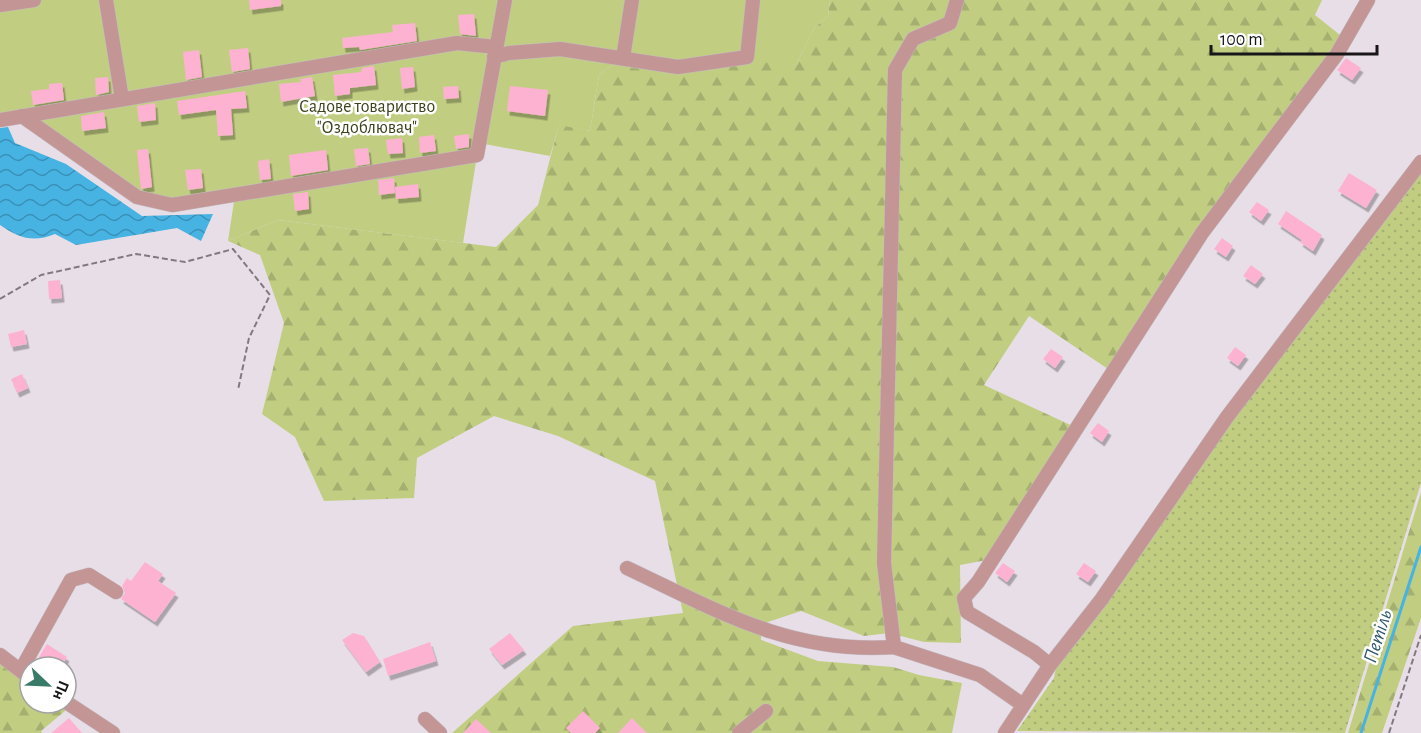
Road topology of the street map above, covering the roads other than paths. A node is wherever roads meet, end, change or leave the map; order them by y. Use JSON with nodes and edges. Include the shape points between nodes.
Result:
{"nodes":[{"id":1,"x":34,"y":0,"type":"edge"},
{"id":2,"x":106,"y":0,"type":"edge"},
{"id":3,"x":505,"y":0,"type":"edge"},
{"id":4,"x":632,"y":0,"type":"edge"},
{"id":5,"x":753,"y":0,"type":"edge"},
{"id":6,"x":957,"y":0,"type":"edge"},
{"id":7,"x":1368,"y":0,"type":"edge"},
{"id":8,"x":0,"y":5,"type":"edge"},
{"id":9,"x":495,"y":52,"type":"junction"},
{"id":10,"x":623,"y":58,"type":"junction"},
{"id":11,"x":122,"y":99,"type":"junction"},
{"id":12,"x":22,"y":116,"type":"junction"},
{"id":13,"x":0,"y":120,"type":"edge"},
{"id":14,"x":1421,"y":162,"type":"edge"},
{"id":15,"x":627,"y":568,"type":"dead end"},
{"id":16,"x":116,"y":591,"type":"dead end"},
{"id":17,"x":894,"y":647,"type":"junction"},
{"id":18,"x":0,"y":654,"type":"edge"},
{"id":19,"x":34,"y":655,"type":"edge"},
{"id":20,"x":1050,"y":665,"type":"junction"},
{"id":21,"x":18,"y":668,"type":"edge"},
{"id":22,"x":1023,"y":705,"type":"junction"},
{"id":23,"x":78,"y":710,"type":"edge"},
{"id":24,"x":766,"y":711,"type":"dead end"},
{"id":25,"x":424,"y":719,"type":"dead end"},
{"id":26,"x":114,"y":733,"type":"edge"},
{"id":27,"x":440,"y":733,"type":"edge"},
{"id":28,"x":739,"y":733,"type":"edge"},
{"id":29,"x":1005,"y":733,"type":"edge"}],
"edges":[{"from":1,"to":8,"type":"street"},
{"from":2,"to":11,"type":"street"},
{"from":3,"to":9,"type":"street"},
{"from":4,"to":10,"type":"street"},
{"from":5,"to":10,"type":"street","via":[[747,57],[678,67]]},
{"from":6,"to":17,"type":"street","via":[[950,23],[913,39],[895,70],[884,563]]},
{"from":7,"to":20,"type":"street","via":[[1337,54],[1202,234],[964,598],[967,612]]},
{"from":9,"to":10,"type":"street","via":[[560,49]]},
{"from":9,"to":11,"type":"street","via":[[457,43]]},
{"from":9,"to":12,"type":"street","via":[[477,155],[172,205],[137,197]]},
{"from":11,"to":12,"type":"street"},
{"from":12,"to":13,"type":"street"},
{"from":14,"to":20,"type":"street","via":[[1227,417],[1101,600]]},
{"from":15,"to":17,"type":"street","via":[[725,616],[782,636],[856,650]]},
{"from":16,"to":19,"type":"street","via":[[88,575],[71,580]]},
{"from":17,"to":22,"type":"street","via":[[980,675]]},
{"from":18,"to":21,"type":"street"},
{"from":20,"to":22,"type":"street"},
{"from":22,"to":29,"type":"street"},
{"from":23,"to":26,"type":"street"},
{"from":24,"to":28,"type":"street"},
{"from":25,"to":27,"type":"street"}]}
